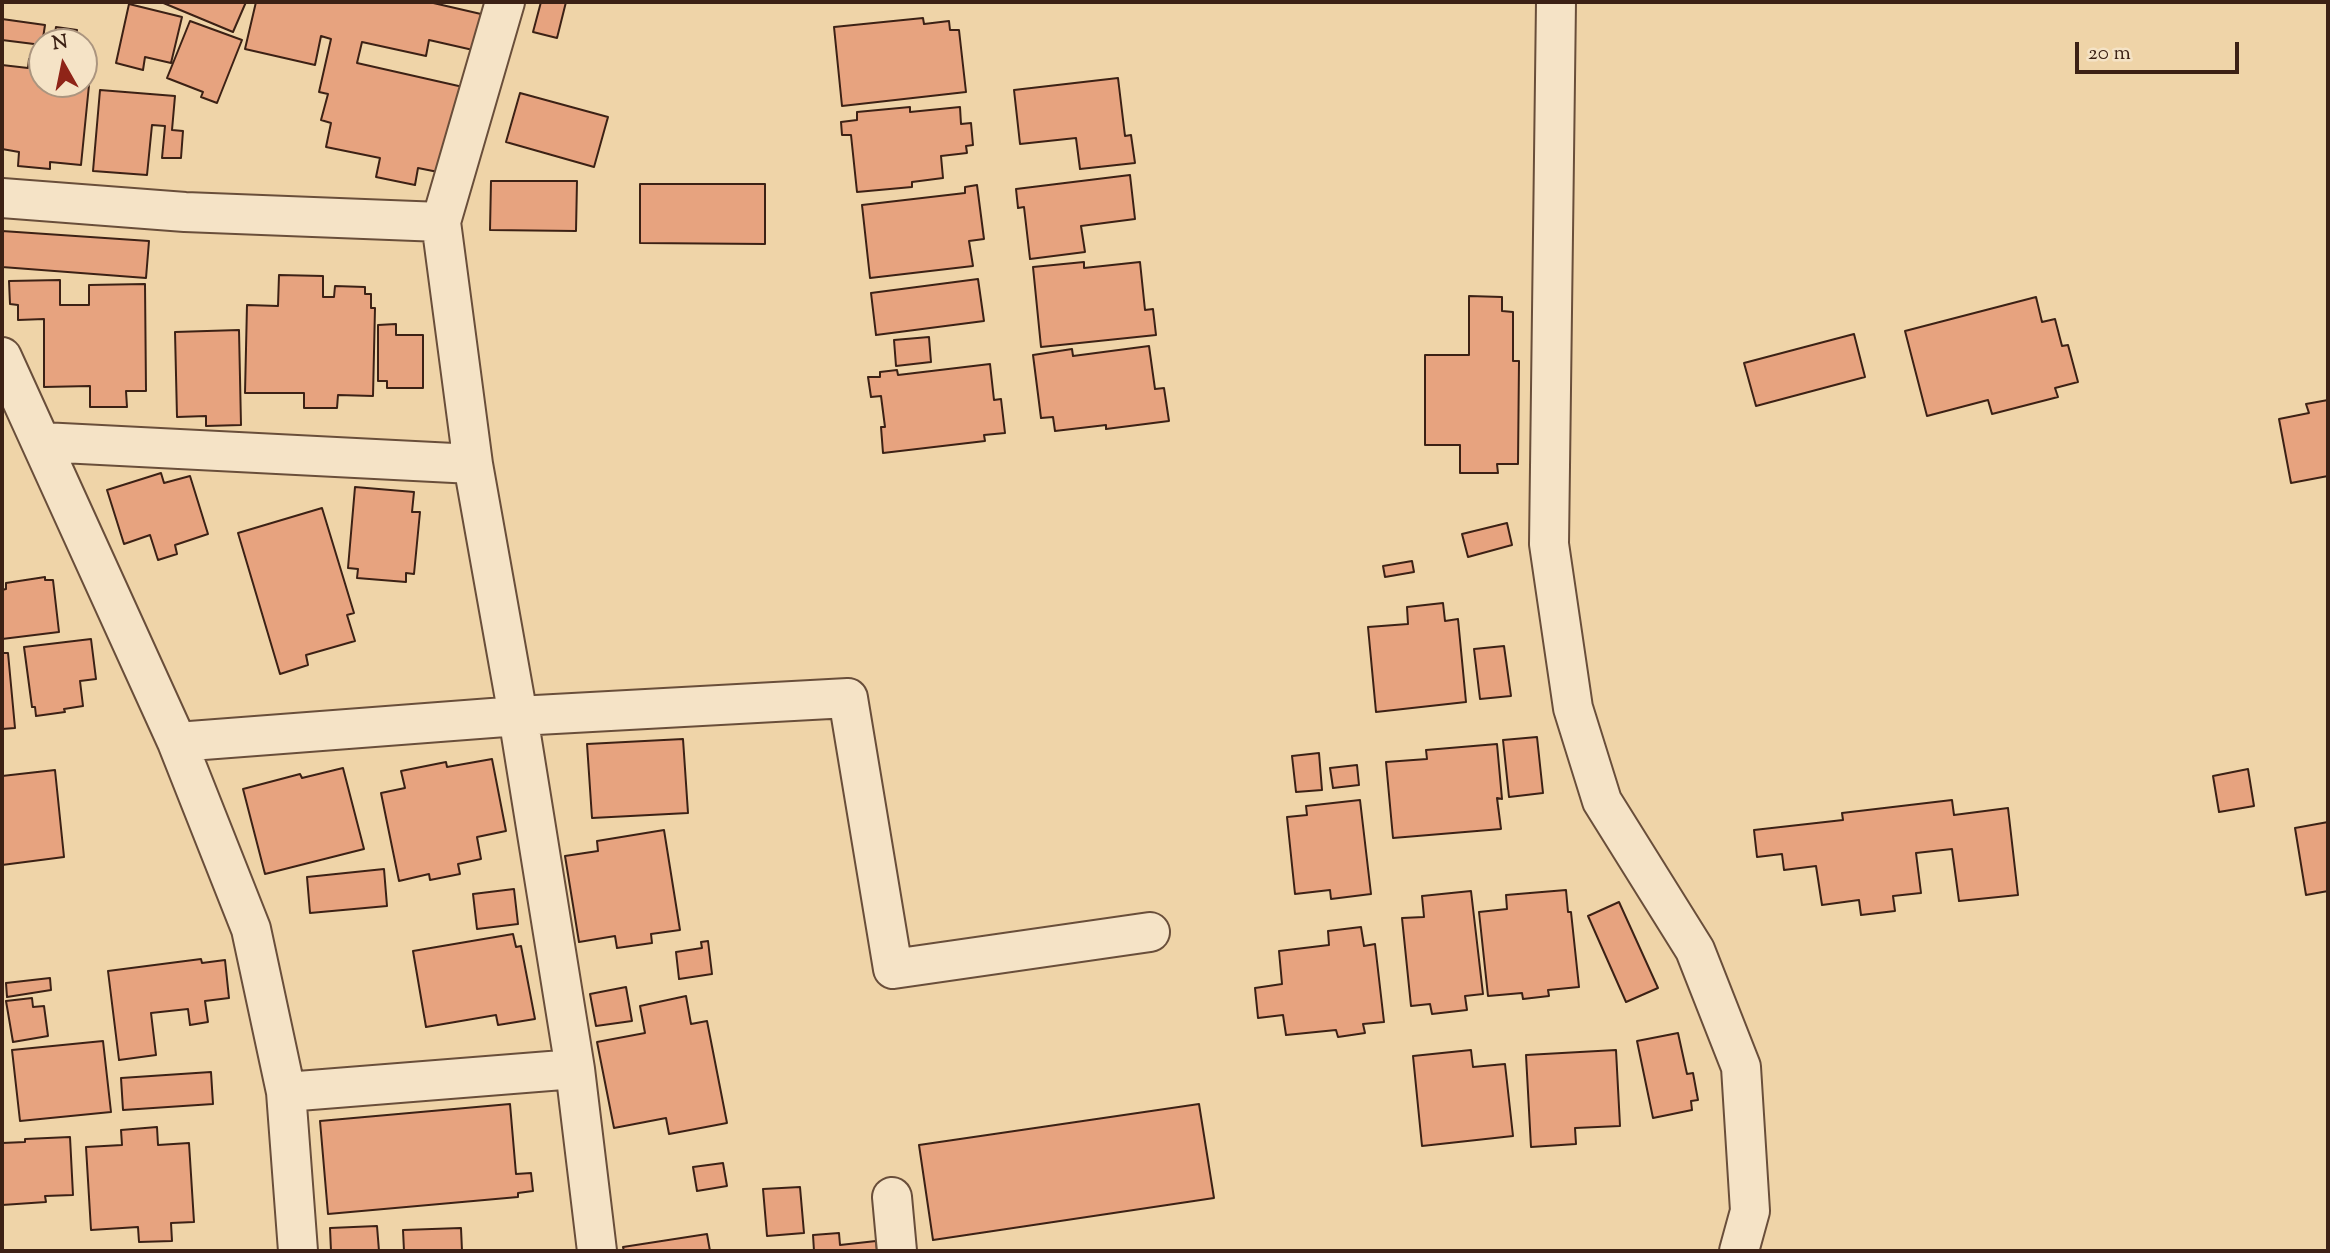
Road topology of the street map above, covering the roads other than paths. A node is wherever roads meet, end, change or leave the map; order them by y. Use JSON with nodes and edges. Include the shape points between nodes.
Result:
{"nodes":[{"id":1,"x":505,"y":2,"type":"edge"},
{"id":2,"x":1556,"y":2,"type":"edge"},
{"id":3,"x":2,"y":198,"type":"edge"},
{"id":4,"x":441,"y":222,"type":"junction"},
{"id":5,"x":2,"y":357,"type":"edge"},
{"id":6,"x":42,"y":442,"type":"junction"},
{"id":7,"x":473,"y":464,"type":"junction"},
{"id":8,"x":518,"y":716,"type":"junction"},
{"id":9,"x":177,"y":742,"type":"junction"},
{"id":10,"x":1150,"y":932,"type":"dead end"},
{"id":11,"x":575,"y":1069,"type":"junction"},
{"id":12,"x":286,"y":1092,"type":"junction"},
{"id":13,"x":892,"y":1197,"type":"dead end"},
{"id":14,"x":298,"y":1251,"type":"edge"},
{"id":15,"x":597,"y":1251,"type":"edge"},
{"id":16,"x":897,"y":1251,"type":"edge"},
{"id":17,"x":1739,"y":1251,"type":"edge"}],
"edges":[{"from":1,"to":4,"type":"street"},
{"from":2,"to":17,"type":"street","via":[[1549,544],[1573,708],[1602,801],[1696,950],[1741,1068],[1750,1210]]},
{"from":3,"to":4,"type":"street","via":[[185,212]]},
{"from":4,"to":7,"type":"street"},
{"from":5,"to":6,"type":"street"},
{"from":6,"to":7,"type":"street"},
{"from":6,"to":9,"type":"street"},
{"from":7,"to":8,"type":"street"},
{"from":8,"to":9,"type":"street"},
{"from":8,"to":10,"type":"street","via":[[848,698],[893,969]]},
{"from":8,"to":11,"type":"street"},
{"from":9,"to":12,"type":"street","via":[[251,929]]},
{"from":11,"to":12,"type":"street"},
{"from":11,"to":15,"type":"street"},
{"from":12,"to":14,"type":"street"},
{"from":13,"to":16,"type":"street"}]}
